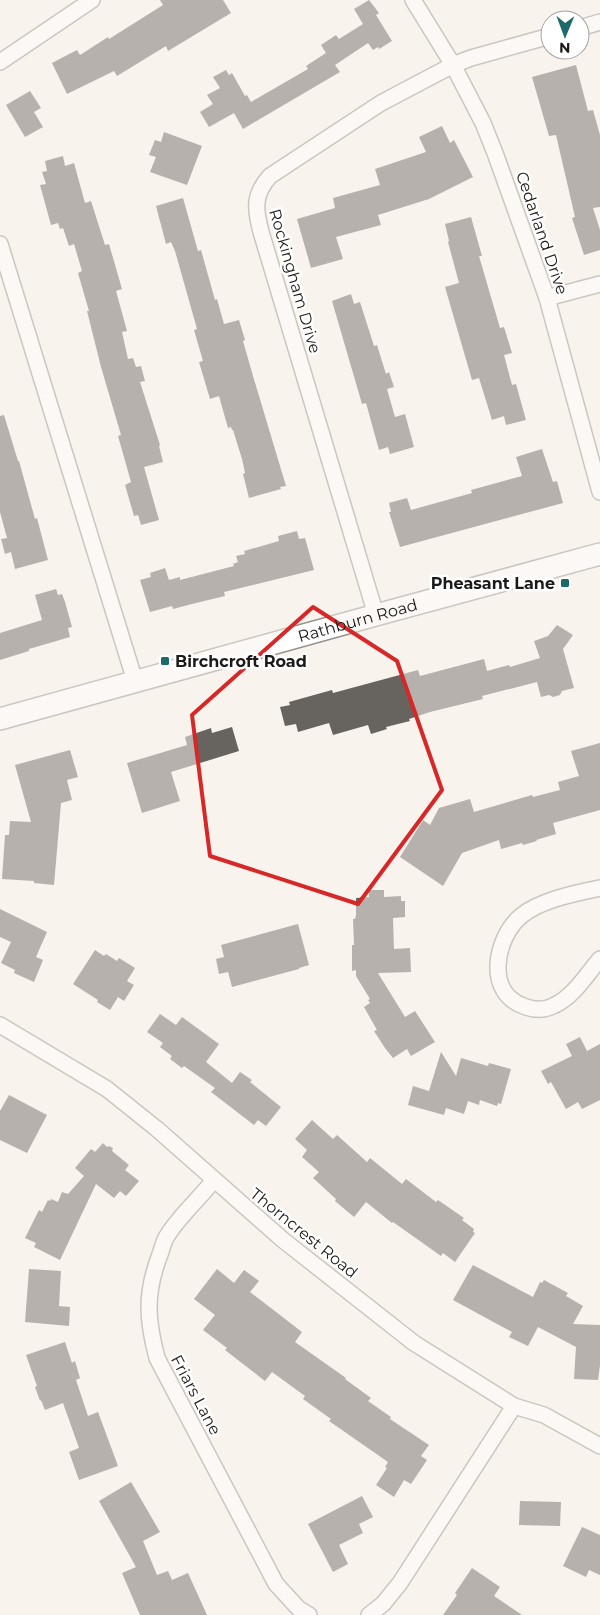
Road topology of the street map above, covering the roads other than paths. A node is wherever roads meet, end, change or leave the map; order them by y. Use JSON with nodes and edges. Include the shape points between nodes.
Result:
{"nodes":[{"id":1,"x":92,"y":0,"type":"edge"},
{"id":2,"x":413,"y":0,"type":"edge"},
{"id":3,"x":540,"y":39,"type":"edge"},
{"id":4,"x":0,"y":62,"type":"edge"},
{"id":5,"x":453,"y":65,"type":"junction"},
{"id":6,"x":0,"y":244,"type":"edge"},
{"id":7,"x":600,"y":284,"type":"edge"},
{"id":8,"x":547,"y":298,"type":"junction"},
{"id":9,"x":600,"y":492,"type":"edge"},
{"id":10,"x":600,"y":554,"type":"edge"},
{"id":11,"x":376,"y":615,"type":"junction"},
{"id":12,"x":135,"y":681,"type":"junction"},
{"id":13,"x":0,"y":719,"type":"edge"},
{"id":14,"x":600,"y":888,"type":"edge"},
{"id":15,"x":600,"y":959,"type":"edge"},
{"id":16,"x":0,"y":1025,"type":"edge"},
{"id":17,"x":214,"y":1180,"type":"junction"},
{"id":18,"x":514,"y":1406,"type":"junction"},
{"id":19,"x":600,"y":1446,"type":"edge"},
{"id":20,"x":309,"y":1615,"type":"edge"},
{"id":21,"x":369,"y":1615,"type":"edge"}],
"edges":[{"from":1,"to":4,"type":"street"},
{"from":2,"to":5,"type":"street","name":"Cedarland Drive"},
{"from":3,"to":5,"type":"street","name":"Rockingham Drive"},
{"from":5,"to":8,"type":"street","name":"Cedarland Drive","via":[[492,145]]},
{"from":5,"to":11,"type":"street","name":"Rockingham Drive","via":[[381,103],[277,171],[262,184],[256,204],[261,232]]},
{"from":6,"to":12,"type":"street"},
{"from":7,"to":8,"type":"street"},
{"from":8,"to":9,"type":"street","name":"Cedarland Drive"},
{"from":10,"to":11,"type":"street","name":"Rathburn Road"},
{"from":11,"to":12,"type":"street","name":"Rathburn Road"},
{"from":12,"to":13,"type":"street","name":"Rathburn Road"},
{"from":14,"to":15,"type":"street","via":[[537,906],[521,916],[503,941],[498,972],[501,984],[512,1000],[522,1006],[541,1009],[564,999]]},
{"from":16,"to":17,"type":"street","name":"Thorncrest Road","via":[[107,1089]]},
{"from":17,"to":18,"type":"street","name":"Thorncrest Road","via":[[311,1264],[414,1343]]},
{"from":17,"to":20,"type":"street","name":"Friars Lane","via":[[166,1237],[151,1282],[148,1304],[150,1331],[157,1358],[276,1584]]},
{"from":18,"to":19,"type":"street","name":"Thorncrest Road","via":[[544,1415]]},
{"from":18,"to":21,"type":"street","via":[[400,1583]]}]}
